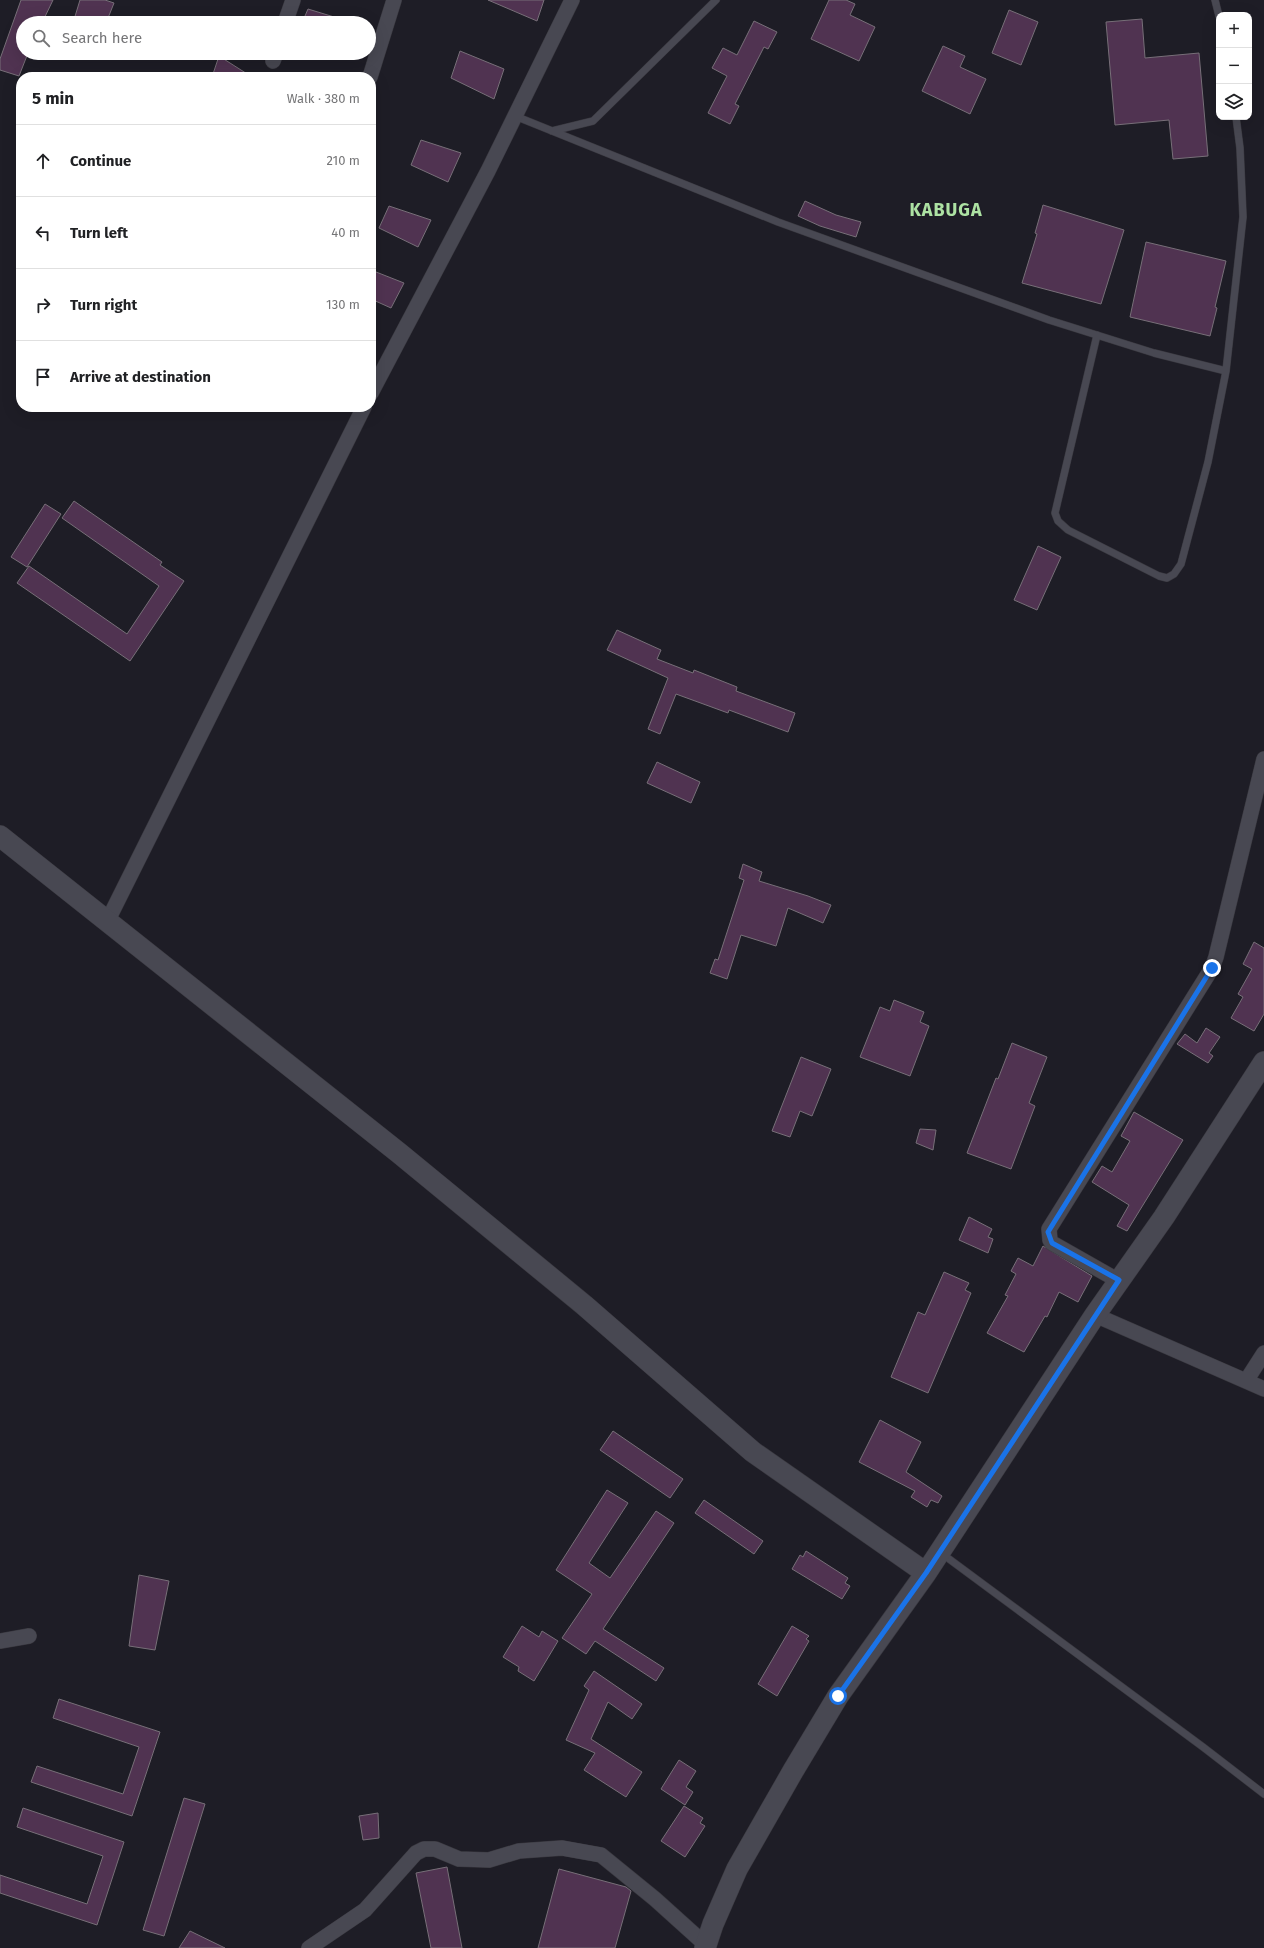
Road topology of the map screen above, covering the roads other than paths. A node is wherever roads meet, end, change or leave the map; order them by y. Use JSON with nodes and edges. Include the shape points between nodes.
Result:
{"nodes":[{"id":1,"x":293,"y":0,"type":"edge"},
{"id":2,"x":394,"y":0,"type":"edge"},
{"id":3,"x":572,"y":0,"type":"edge"},
{"id":4,"x":716,"y":0,"type":"edge"},
{"id":5,"x":1215,"y":0,"type":"edge"},
{"id":6,"x":1218,"y":12,"type":"edge"},
{"id":7,"x":287,"y":16,"type":"edge"},
{"id":8,"x":376,"y":58,"type":"edge"},
{"id":9,"x":375,"y":60,"type":"edge"},
{"id":10,"x":372,"y":72,"type":"edge"},
{"id":11,"x":515,"y":116,"type":"junction"},
{"id":12,"x":1236,"y":120,"type":"edge"},
{"id":13,"x":552,"y":131,"type":"junction"},
{"id":14,"x":1097,"y":336,"type":"junction"},
{"id":15,"x":1226,"y":371,"type":"junction"},
{"id":16,"x":376,"y":384,"type":"edge"},
{"id":17,"x":362,"y":412,"type":"edge"},
{"id":18,"x":1264,"y":759,"type":"edge"},
{"id":19,"x":0,"y":836,"type":"edge"},
{"id":20,"x":108,"y":920,"type":"junction"},
{"id":21,"x":1264,"y":1062,"type":"edge"},
{"id":22,"x":1119,"y":1280,"type":"junction"},
{"id":23,"x":1095,"y":1315,"type":"junction"},
{"id":24,"x":1264,"y":1353,"type":"edge"},
{"id":25,"x":1246,"y":1381,"type":"junction"},
{"id":26,"x":1264,"y":1389,"type":"edge"},
{"id":27,"x":939,"y":1552,"type":"junction"},
{"id":28,"x":926,"y":1573,"type":"junction"},
{"id":29,"x":29,"y":1636,"type":"dead end"},
{"id":30,"x":0,"y":1641,"type":"edge"},
{"id":31,"x":1264,"y":1794,"type":"edge"},
{"id":32,"x":706,"y":1946,"type":"edge"},
{"id":33,"x":309,"y":1948,"type":"edge"}],
"edges":[{"from":1,"to":7,"type":"street"},
{"from":2,"to":8,"type":"street"},
{"from":3,"to":11,"type":"street"},
{"from":4,"to":13,"type":"lane","via":[[593,121]]},
{"from":5,"to":6,"type":"lane"},
{"from":9,"to":10,"type":"street"},
{"from":11,"to":13,"type":"lane"},
{"from":11,"to":16,"type":"street"},
{"from":12,"to":15,"type":"lane","via":[[1243,217]]},
{"from":13,"to":14,"type":"lane","via":[[778,222]]},
{"from":14,"to":15,"type":"lane"},
{"from":14,"to":15,"type":"lane","via":[[1056,513],[1058,521],[1068,530],[1159,576],[1168,578],[1181,564],[1208,462]]},
{"from":17,"to":20,"type":"street"},
{"from":18,"to":22,"type":"street","via":[[1212,968],[1048,1232],[1052,1243]]},
{"from":19,"to":20,"type":"street"},
{"from":20,"to":28,"type":"street","via":[[214,1008],[423,1172],[584,1305],[753,1452]]},
{"from":21,"to":22,"type":"street","via":[[1168,1210]]},
{"from":22,"to":23,"type":"street"},
{"from":23,"to":25,"type":"street"},
{"from":23,"to":27,"type":"street"},
{"from":24,"to":25,"type":"street"},
{"from":25,"to":26,"type":"street"},
{"from":27,"to":28,"type":"street"},
{"from":27,"to":31,"type":"lane"},
{"from":28,"to":32,"type":"street","via":[[838,1696],[793,1771],[737,1869],[712,1924]]},
{"from":29,"to":30,"type":"street"},
{"from":32,"to":33,"type":"street","via":[[655,1899],[601,1855],[562,1848],[520,1851],[489,1860],[459,1859],[435,1849],[424,1849],[416,1853],[365,1910]]}]}
